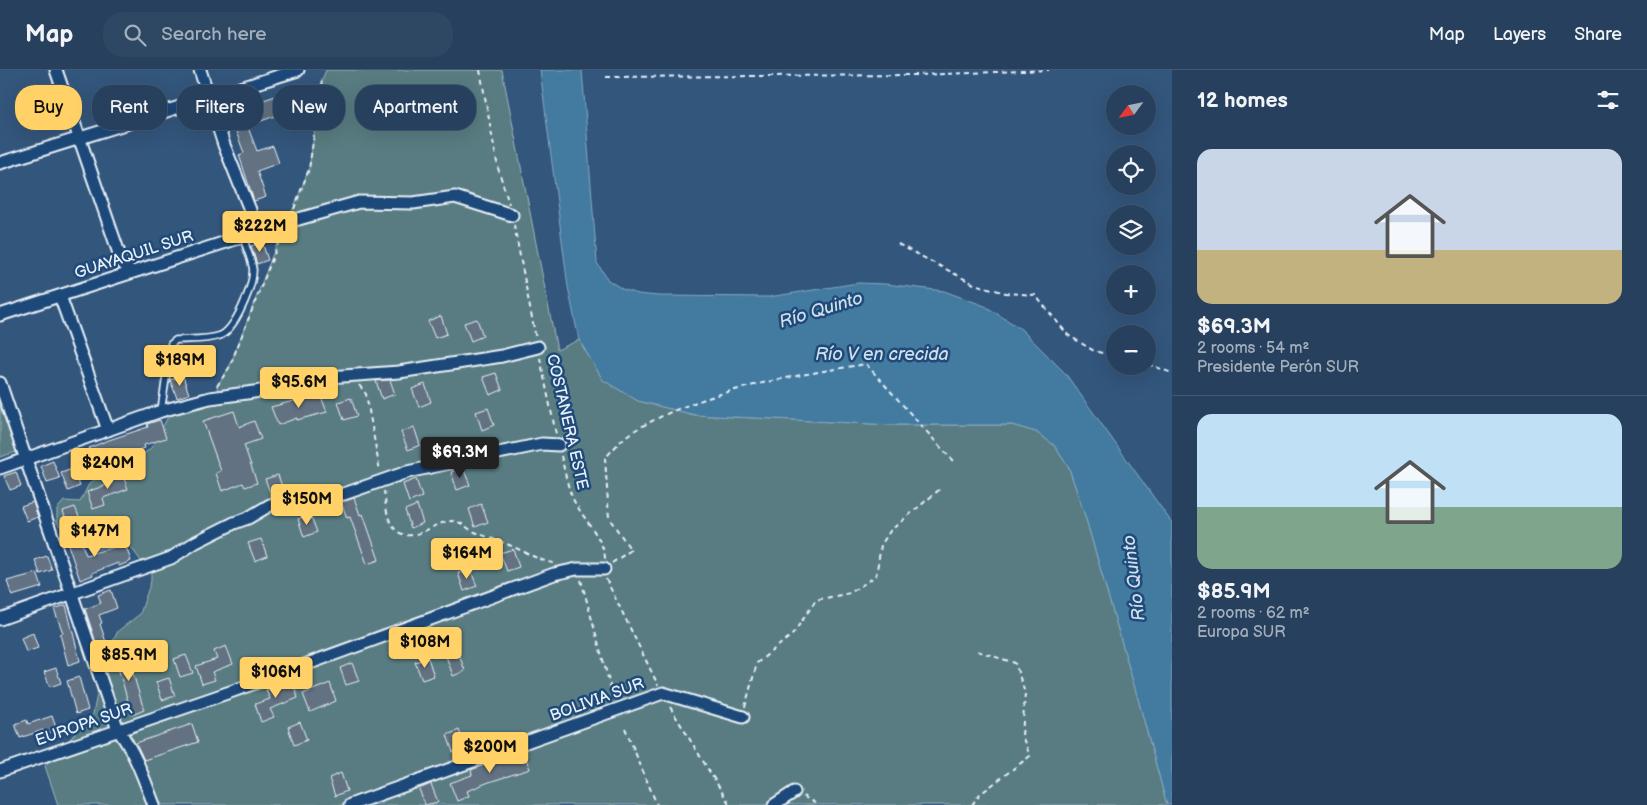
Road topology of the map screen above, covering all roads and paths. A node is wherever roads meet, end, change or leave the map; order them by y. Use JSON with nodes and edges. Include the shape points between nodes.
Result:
{"nodes":[{"id":1,"x":56,"y":70,"type":"edge"},
{"id":2,"x":200,"y":70,"type":"edge"},
{"id":3,"x":298,"y":70,"type":"edge"},
{"id":4,"x":480,"y":70,"type":"edge"},
{"id":5,"x":1049,"y":70,"type":"edge"},
{"id":6,"x":606,"y":77,"type":"dead end"},
{"id":7,"x":322,"y":80,"type":"dead end"},
{"id":8,"x":204,"y":85,"type":"edge"},
{"id":9,"x":248,"y":85,"type":"edge"},
{"id":10,"x":177,"y":107,"type":"edge"},
{"id":11,"x":220,"y":130,"type":"edge"},
{"id":12,"x":79,"y":137,"type":"junction"},
{"id":13,"x":0,"y":163,"type":"edge"},
{"id":14,"x":512,"y":215,"type":"junction"},
{"id":15,"x":288,"y":222,"type":"junction"},
{"id":16,"x":242,"y":238,"type":"junction"},
{"id":17,"x":898,"y":244,"type":"dead end"},
{"id":18,"x":131,"y":272,"type":"junction"},
{"id":19,"x":60,"y":296,"type":"junction"},
{"id":20,"x":0,"y":315,"type":"edge"},
{"id":21,"x":538,"y":347,"type":"junction"},
{"id":22,"x":1106,"y":354,"type":"edge"},
{"id":23,"x":1156,"y":367,"type":"edge"},
{"id":24,"x":1172,"y":373,"type":"edge"},
{"id":25,"x":0,"y":383,"type":"edge"},
{"id":26,"x":353,"y":383,"type":"dead end"},
{"id":27,"x":217,"y":386,"type":"dead end"},
{"id":28,"x":161,"y":412,"type":"junction"},
{"id":29,"x":108,"y":430,"type":"junction"},
{"id":30,"x":559,"y":445,"type":"junction"},
{"id":31,"x":26,"y":459,"type":"junction"},
{"id":32,"x":953,"y":461,"type":"dead end"},
{"id":33,"x":0,"y":468,"type":"edge"},
{"id":34,"x":381,"y":475,"type":"dead end"},
{"id":35,"x":940,"y":489,"type":"dead end"},
{"id":36,"x":384,"y":491,"type":"dead end"},
{"id":37,"x":558,"y":563,"type":"dead end"},
{"id":38,"x":604,"y":569,"type":"junction"},
{"id":39,"x":581,"y":580,"type":"dead end"},
{"id":40,"x":70,"y":593,"type":"junction"},
{"id":41,"x":0,"y":619,"type":"edge"},
{"id":42,"x":977,"y":651,"type":"dead end"},
{"id":43,"x":663,"y":693,"type":"junction"},
{"id":44,"x":614,"y":700,"type":"dead end"},
{"id":45,"x":743,"y":717,"type":"joint"},
{"id":46,"x":625,"y":728,"type":"dead end"},
{"id":47,"x":118,"y":730,"type":"junction"},
{"id":48,"x":0,"y":771,"type":"edge"},
{"id":49,"x":794,"y":792,"type":"joint"},
{"id":50,"x":154,"y":805,"type":"edge"},
{"id":51,"x":350,"y":805,"type":"edge"},
{"id":52,"x":657,"y":805,"type":"edge"},
{"id":53,"x":730,"y":805,"type":"edge"},
{"id":54,"x":774,"y":805,"type":"edge"},
{"id":55,"x":818,"y":805,"type":"edge"},
{"id":56,"x":972,"y":805,"type":"edge"}],
"edges":[{"from":1,"to":12,"type":"street"},
{"from":2,"to":8,"type":"street"},
{"from":3,"to":9,"type":"street"},
{"from":4,"to":14,"type":"path","name":"COSTANERA ESTE","via":[[498,168]]},
{"from":5,"to":6,"type":"path","via":[[917,76]]},
{"from":7,"to":15,"type":"path","via":[[309,169]]},
{"from":10,"to":12,"type":"street"},
{"from":11,"to":16,"type":"street","via":[[250,210],[251,225]]},
{"from":12,"to":13,"type":"street"},
{"from":12,"to":18,"type":"street","via":[[122,262]]},
{"from":14,"to":15,"type":"street","name":"GUAYAQUIL SUR","via":[[455,198],[359,202]]},
{"from":14,"to":21,"type":"path","name":"COSTANERA ESTE"},
{"from":15,"to":16,"type":"street","name":"GUAYAQUIL SUR"},
{"from":15,"to":27,"type":"path","via":[[230,368]]},
{"from":16,"to":18,"type":"street","name":"GUAYAQUIL SUR"},
{"from":16,"to":28,"type":"lane","via":[[253,268],[252,280],[236,320],[219,336],[176,340],[171,344]]},
{"from":17,"to":22,"type":"path","via":[[974,284],[1006,293],[1035,295],[1068,335],[1094,351]]},
{"from":18,"to":19,"type":"street","name":"GUAYAQUIL SUR"},
{"from":19,"to":20,"type":"street","name":"GUAYAQUIL SUR"},
{"from":19,"to":29,"type":"street"},
{"from":21,"to":28,"type":"street","via":[[399,372],[315,378],[268,390],[210,398]]},
{"from":21,"to":30,"type":"path","name":"COSTANERA ESTE"},
{"from":23,"to":24,"type":"path"},
{"from":25,"to":31,"type":"street"},
{"from":26,"to":34,"type":"path","via":[[366,394]]},
{"from":28,"to":29,"type":"street"},
{"from":29,"to":31,"type":"street"},
{"from":30,"to":38,"type":"path","name":"COSTANERA ESTE","via":[[573,499],[600,540],[605,554]]},
{"from":30,"to":40,"type":"street","via":[[542,444],[407,472],[344,494],[316,499],[303,496],[270,505],[171,558]]},
{"from":31,"to":33,"type":"street"},
{"from":31,"to":40,"type":"street"},
{"from":32,"to":38,"type":"path","via":[[866,364],[792,376],[695,402],[631,432],[605,458],[609,518],[631,550]]},
{"from":35,"to":45,"type":"path","via":[[890,531],[881,545],[876,576],[850,593],[816,600],[793,634],[757,663]]},
{"from":36,"to":37,"type":"path","via":[[389,521],[404,535],[411,536],[444,522],[458,522],[543,561]]},
{"from":38,"to":43,"type":"path","name":"COSTANERA ESTE","via":[[608,584]]},
{"from":38,"to":47,"type":"street","name":"EUROPA SUR","via":[[577,569],[554,574]]},
{"from":39,"to":44,"type":"path"},
{"from":40,"to":41,"type":"street"},
{"from":40,"to":47,"type":"street"},
{"from":42,"to":56,"type":"path","via":[[1015,663],[1025,693],[1022,736],[1030,756],[979,795]]},
{"from":43,"to":45,"type":"street","name":"BOLIVIA SUR"},
{"from":43,"to":51,"type":"street","name":"BOLIVIA SUR"},
{"from":43,"to":53,"type":"path","name":"COSTANERA ESTE"},
{"from":46,"to":52,"type":"path"},
{"from":47,"to":48,"type":"street","name":"EUROPA SUR"},
{"from":47,"to":50,"type":"street","via":[[127,742]]},
{"from":49,"to":54,"type":"street"},
{"from":49,"to":55,"type":"path"}]}
